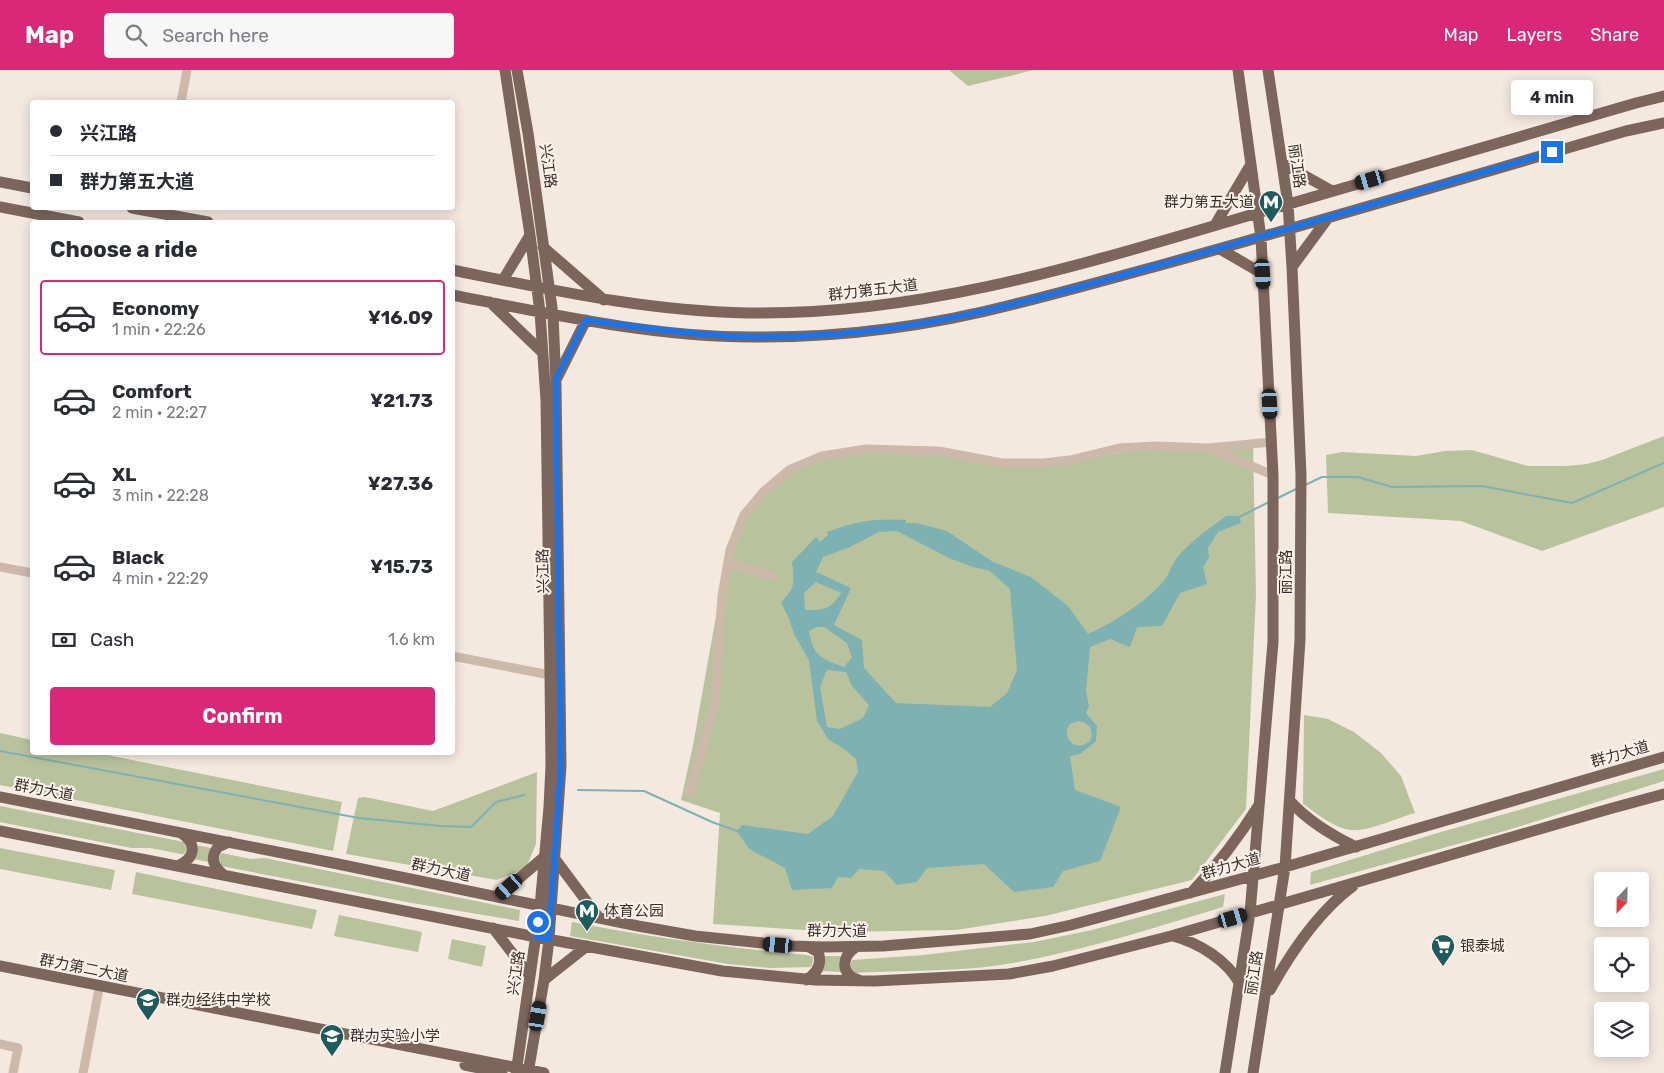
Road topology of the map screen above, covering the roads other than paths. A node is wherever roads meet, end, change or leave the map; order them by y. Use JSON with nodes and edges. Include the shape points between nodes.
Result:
{"nodes":[{"id":1,"x":187,"y":70,"type":"edge"},
{"id":2,"x":505,"y":70,"type":"edge"},
{"id":3,"x":517,"y":70,"type":"edge"},
{"id":4,"x":1238,"y":70,"type":"edge"},
{"id":5,"x":1268,"y":70,"type":"edge"},
{"id":6,"x":1664,"y":96,"type":"edge"},
{"id":7,"x":181,"y":100,"type":"edge"},
{"id":8,"x":1664,"y":122,"type":"edge"},
{"id":9,"x":1282,"y":163,"type":"junction"},
{"id":10,"x":1251,"y":164,"type":"junction"},
{"id":11,"x":0,"y":182,"type":"edge"},
{"id":12,"x":30,"y":188,"type":"edge"},
{"id":13,"x":1332,"y":191,"type":"junction"},
{"id":14,"x":1288,"y":204,"type":"junction"},
{"id":15,"x":0,"y":207,"type":"edge"},
{"id":16,"x":143,"y":210,"type":"edge"},
{"id":17,"x":1258,"y":213,"type":"junction"},
{"id":18,"x":1328,"y":218,"type":"junction"},
{"id":19,"x":68,"y":220,"type":"edge"},
{"id":20,"x":197,"y":220,"type":"edge"},
{"id":21,"x":1215,"y":226,"type":"junction"},
{"id":22,"x":1289,"y":228,"type":"junction"},
{"id":23,"x":530,"y":235,"type":"junction"},
{"id":24,"x":1261,"y":238,"type":"junction"},
{"id":25,"x":543,"y":247,"type":"junction"},
{"id":26,"x":1220,"y":249,"type":"junction"},
{"id":27,"x":1292,"y":267,"type":"junction"},
{"id":28,"x":455,"y":271,"type":"edge"},
{"id":29,"x":1263,"y":274,"type":"junction"},
{"id":30,"x":503,"y":280,"type":"junction"},
{"id":31,"x":537,"y":287,"type":"junction"},
{"id":32,"x":551,"y":291,"type":"junction"},
{"id":33,"x":455,"y":296,"type":"edge"},
{"id":34,"x":604,"y":300,"type":"junction"},
{"id":35,"x":490,"y":302,"type":"junction"},
{"id":36,"x":540,"y":312,"type":"junction"},
{"id":37,"x":553,"y":315,"type":"junction"},
{"id":38,"x":586,"y":320,"type":"junction"},
{"id":39,"x":542,"y":352,"type":"junction"},
{"id":40,"x":556,"y":379,"type":"junction"},
{"id":41,"x":1272,"y":442,"type":"junction"},
{"id":42,"x":1208,"y":448,"type":"junction"},
{"id":43,"x":1273,"y":475,"type":"junction"},
{"id":44,"x":728,"y":563,"type":"junction"},
{"id":45,"x":0,"y":567,"type":"edge"},
{"id":46,"x":30,"y":573,"type":"edge"},
{"id":47,"x":773,"y":576,"type":"dead end"},
{"id":48,"x":455,"y":657,"type":"edge"},
{"id":49,"x":555,"y":676,"type":"junction"},
{"id":50,"x":1664,"y":757,"type":"edge"},
{"id":51,"x":690,"y":793,"type":"dead end"},
{"id":52,"x":1664,"y":795,"type":"edge"},
{"id":53,"x":0,"y":797,"type":"edge"},
{"id":54,"x":1290,"y":800,"type":"junction"},
{"id":55,"x":1260,"y":803,"type":"junction"},
{"id":56,"x":0,"y":831,"type":"edge"},
{"id":57,"x":181,"y":833,"type":"junction"},
{"id":58,"x":229,"y":842,"type":"junction"},
{"id":59,"x":1356,"y":847,"type":"junction"},
{"id":60,"x":549,"y":858,"type":"junction"},
{"id":61,"x":177,"y":866,"type":"junction"},
{"id":62,"x":1285,"y":867,"type":"junction"},
{"id":63,"x":224,"y":875,"type":"junction"},
{"id":64,"x":1254,"y":876,"type":"junction"},
{"id":65,"x":1360,"y":881,"type":"junction"},
{"id":66,"x":1191,"y":893,"type":"junction"},
{"id":67,"x":497,"y":897,"type":"junction"},
{"id":68,"x":1280,"y":904,"type":"junction"},
{"id":69,"x":545,"y":908,"type":"junction"},
{"id":70,"x":1250,"y":913,"type":"junction"},
{"id":71,"x":599,"y":918,"type":"junction"},
{"id":72,"x":493,"y":928,"type":"junction"},
{"id":73,"x":1171,"y":936,"type":"junction"},
{"id":74,"x":536,"y":937,"type":"junction"},
{"id":75,"x":549,"y":939,"type":"junction"},
{"id":76,"x":587,"y":946,"type":"junction"},
{"id":77,"x":809,"y":946,"type":"junction"},
{"id":78,"x":856,"y":946,"type":"junction"},
{"id":79,"x":0,"y":966,"type":"edge"},
{"id":80,"x":0,"y":971,"type":"edge"},
{"id":81,"x":530,"y":976,"type":"junction"},
{"id":82,"x":544,"y":980,"type":"junction"},
{"id":83,"x":806,"y":980,"type":"junction"},
{"id":84,"x":861,"y":981,"type":"junction"},
{"id":85,"x":1240,"y":984,"type":"junction"},
{"id":86,"x":99,"y":989,"type":"junction"},
{"id":87,"x":1265,"y":998,"type":"junction"},
{"id":88,"x":0,"y":1044,"type":"edge"},
{"id":89,"x":523,"y":1071,"type":"edge"},
{"id":90,"x":13,"y":1073,"type":"edge"},
{"id":91,"x":83,"y":1073,"type":"edge"},
{"id":92,"x":502,"y":1073,"type":"edge"},
{"id":93,"x":544,"y":1073,"type":"edge"},
{"id":94,"x":1225,"y":1073,"type":"edge"},
{"id":95,"x":1253,"y":1073,"type":"edge"}],
"edges":[{"from":1,"to":7,"type":"street"},
{"from":2,"to":23,"type":"main road","name":"兴江路"},
{"from":3,"to":25,"type":"main road","name":"兴江路"},
{"from":4,"to":10,"type":"main road","name":"丽江路"},
{"from":5,"to":9,"type":"main road","name":"丽江路"},
{"from":6,"to":13,"type":"main road","name":"群力第五大道"},
{"from":8,"to":18,"type":"main road"},
{"from":9,"to":13,"type":"main road"},
{"from":9,"to":14,"type":"main road","name":"丽江路"},
{"from":10,"to":17,"type":"main road","name":"丽江路"},
{"from":10,"to":21,"type":"main road"},
{"from":11,"to":12,"type":"main road"},
{"from":13,"to":14,"type":"main road","name":"群力第五大道"},
{"from":14,"to":17,"type":"main road","name":"群力第五大道"},
{"from":14,"to":22,"type":"main road","name":"丽江路"},
{"from":15,"to":19,"type":"main road"},
{"from":16,"to":20,"type":"main road"},
{"from":17,"to":21,"type":"main road","name":"群力第五大道"},
{"from":17,"to":24,"type":"main road","name":"丽江路"},
{"from":18,"to":22,"type":"main road"},
{"from":18,"to":27,"type":"main road"},
{"from":21,"to":34,"type":"main road","name":"群力第五大道","via":[[1073,267],[880,306],[751,313],[682,310]]},
{"from":22,"to":24,"type":"main road"},
{"from":22,"to":27,"type":"main road","name":"丽江路"},
{"from":23,"to":30,"type":"main road"},
{"from":23,"to":31,"type":"main road","name":"兴江路"},
{"from":24,"to":26,"type":"main road"},
{"from":24,"to":29,"type":"main road","name":"丽江路"},
{"from":25,"to":32,"type":"main road","name":"兴江路"},
{"from":25,"to":34,"type":"main road"},
{"from":26,"to":29,"type":"main road"},
{"from":26,"to":38,"type":"main road","via":[[1014,305],[889,328],[825,335],[750,337],[678,333]]},
{"from":27,"to":54,"type":"main road","name":"丽江路","via":[[1301,506],[1300,640]]},
{"from":28,"to":30,"type":"main road","name":"群力第五大道"},
{"from":29,"to":41,"type":"main road","name":"丽江路"},
{"from":30,"to":31,"type":"main road","name":"群力第五大道"},
{"from":31,"to":32,"type":"main road","name":"群力第五大道"},
{"from":31,"to":36,"type":"main road","name":"兴江路"},
{"from":32,"to":34,"type":"main road","name":"群力第五大道"},
{"from":32,"to":37,"type":"main road","name":"兴江路"},
{"from":33,"to":35,"type":"main road"},
{"from":35,"to":36,"type":"main road"},
{"from":35,"to":39,"type":"main road"},
{"from":36,"to":37,"type":"main road"},
{"from":36,"to":39,"type":"main road","name":"兴江路"},
{"from":37,"to":38,"type":"main road"},
{"from":37,"to":40,"type":"main road","name":"兴江路"},
{"from":38,"to":40,"type":"main road"},
{"from":39,"to":49,"type":"main road","name":"兴江路"},
{"from":40,"to":49,"type":"main road","name":"兴江路"},
{"from":41,"to":42,"type":"street"},
{"from":41,"to":43,"type":"main road","name":"丽江路"},
{"from":42,"to":43,"type":"street"},
{"from":42,"to":44,"type":"street","via":[[1119,448],[1043,463],[1002,463],[939,451],[866,448],[822,456],[789,470],[763,492],[744,515]]},
{"from":43,"to":55,"type":"main road","name":"丽江路","via":[[1273,642]]},
{"from":44,"to":47,"type":"street"},
{"from":44,"to":51,"type":"street","via":[[722,596],[715,702]]},
{"from":45,"to":46,"type":"street"},
{"from":48,"to":49,"type":"street"},
{"from":49,"to":60,"type":"main road","name":"兴江路","via":[[556,766]]},
{"from":50,"to":59,"type":"main road","name":"群力大道"},
{"from":52,"to":65,"type":"main road"},
{"from":53,"to":57,"type":"main road","name":"群力大道"},
{"from":54,"to":59,"type":"main road","via":[[1302,814]]},
{"from":54,"to":62,"type":"main road","name":"丽江路"},
{"from":55,"to":64,"type":"main road","name":"丽江路"},
{"from":55,"to":66,"type":"main road","via":[[1212,871]]},
{"from":56,"to":61,"type":"main road"},
{"from":57,"to":58,"type":"main road","name":"群力大道"},
{"from":57,"to":61,"type":"main road","via":[[190,839],[193,846],[189,858]]},
{"from":58,"to":63,"type":"main road","via":[[218,848],[213,856],[215,867]]},
{"from":58,"to":67,"type":"main road","name":"群力大道"},
{"from":59,"to":62,"type":"main road","name":"群力大道"},
{"from":60,"to":67,"type":"main road"},
{"from":60,"to":69,"type":"main road","name":"兴江路"},
{"from":60,"to":71,"type":"main road"},
{"from":61,"to":63,"type":"main road"},
{"from":62,"to":64,"type":"main road","name":"群力大道"},
{"from":62,"to":68,"type":"main road","name":"丽江路"},
{"from":63,"to":72,"type":"main road"},
{"from":64,"to":66,"type":"main road","name":"群力大道"},
{"from":64,"to":70,"type":"main road","name":"丽江路"},
{"from":65,"to":68,"type":"main road"},
{"from":65,"to":87,"type":"main road","via":[[1324,912],[1288,960]]},
{"from":66,"to":78,"type":"main road","name":"群力大道","via":[[1030,934]]},
{"from":67,"to":69,"type":"main road","name":"群力大道"},
{"from":68,"to":70,"type":"main road"},
{"from":68,"to":87,"type":"main road","name":"丽江路"},
{"from":69,"to":71,"type":"main road","name":"群力大道"},
{"from":69,"to":74,"type":"main road","name":"兴江路"},
{"from":69,"to":75,"type":"main road","name":"兴江路"},
{"from":70,"to":73,"type":"main road"},
{"from":70,"to":85,"type":"main road","name":"丽江路"},
{"from":71,"to":77,"type":"main road","name":"群力大道","via":[[695,936]]},
{"from":72,"to":74,"type":"main road"},
{"from":72,"to":81,"type":"main road"},
{"from":73,"to":84,"type":"main road","via":[[1009,974]]},
{"from":73,"to":85,"type":"main road","via":[[1185,939],[1219,960]]},
{"from":74,"to":75,"type":"main road"},
{"from":74,"to":81,"type":"main road","name":"兴江路"},
{"from":75,"to":76,"type":"main road"},
{"from":75,"to":82,"type":"main road","name":"兴江路"},
{"from":76,"to":82,"type":"main road"},
{"from":76,"to":83,"type":"main road","via":[[722,971]]},
{"from":77,"to":78,"type":"main road","name":"群力大道"},
{"from":77,"to":83,"type":"main road","via":[[818,952],[820,961],[816,972]]},
{"from":78,"to":84,"type":"main road","via":[[849,953],[845,969],[849,976]]},
{"from":79,"to":89,"type":"main road","name":"群力第二大道"},
{"from":80,"to":86,"type":"main road","name":"群力第二大道"},
{"from":81,"to":89,"type":"main road","name":"兴江路"},
{"from":82,"to":89,"type":"main road","name":"兴江路"},
{"from":83,"to":84,"type":"main road"},
{"from":85,"to":94,"type":"main road","name":"丽江路"},
{"from":86,"to":91,"type":"street"},
{"from":86,"to":92,"type":"main road","name":"群力第二大道"},
{"from":87,"to":95,"type":"main road","name":"丽江路"},
{"from":88,"to":90,"type":"street","via":[[18,1048]]},
{"from":89,"to":93,"type":"main road","name":"群力第二大道"}]}
